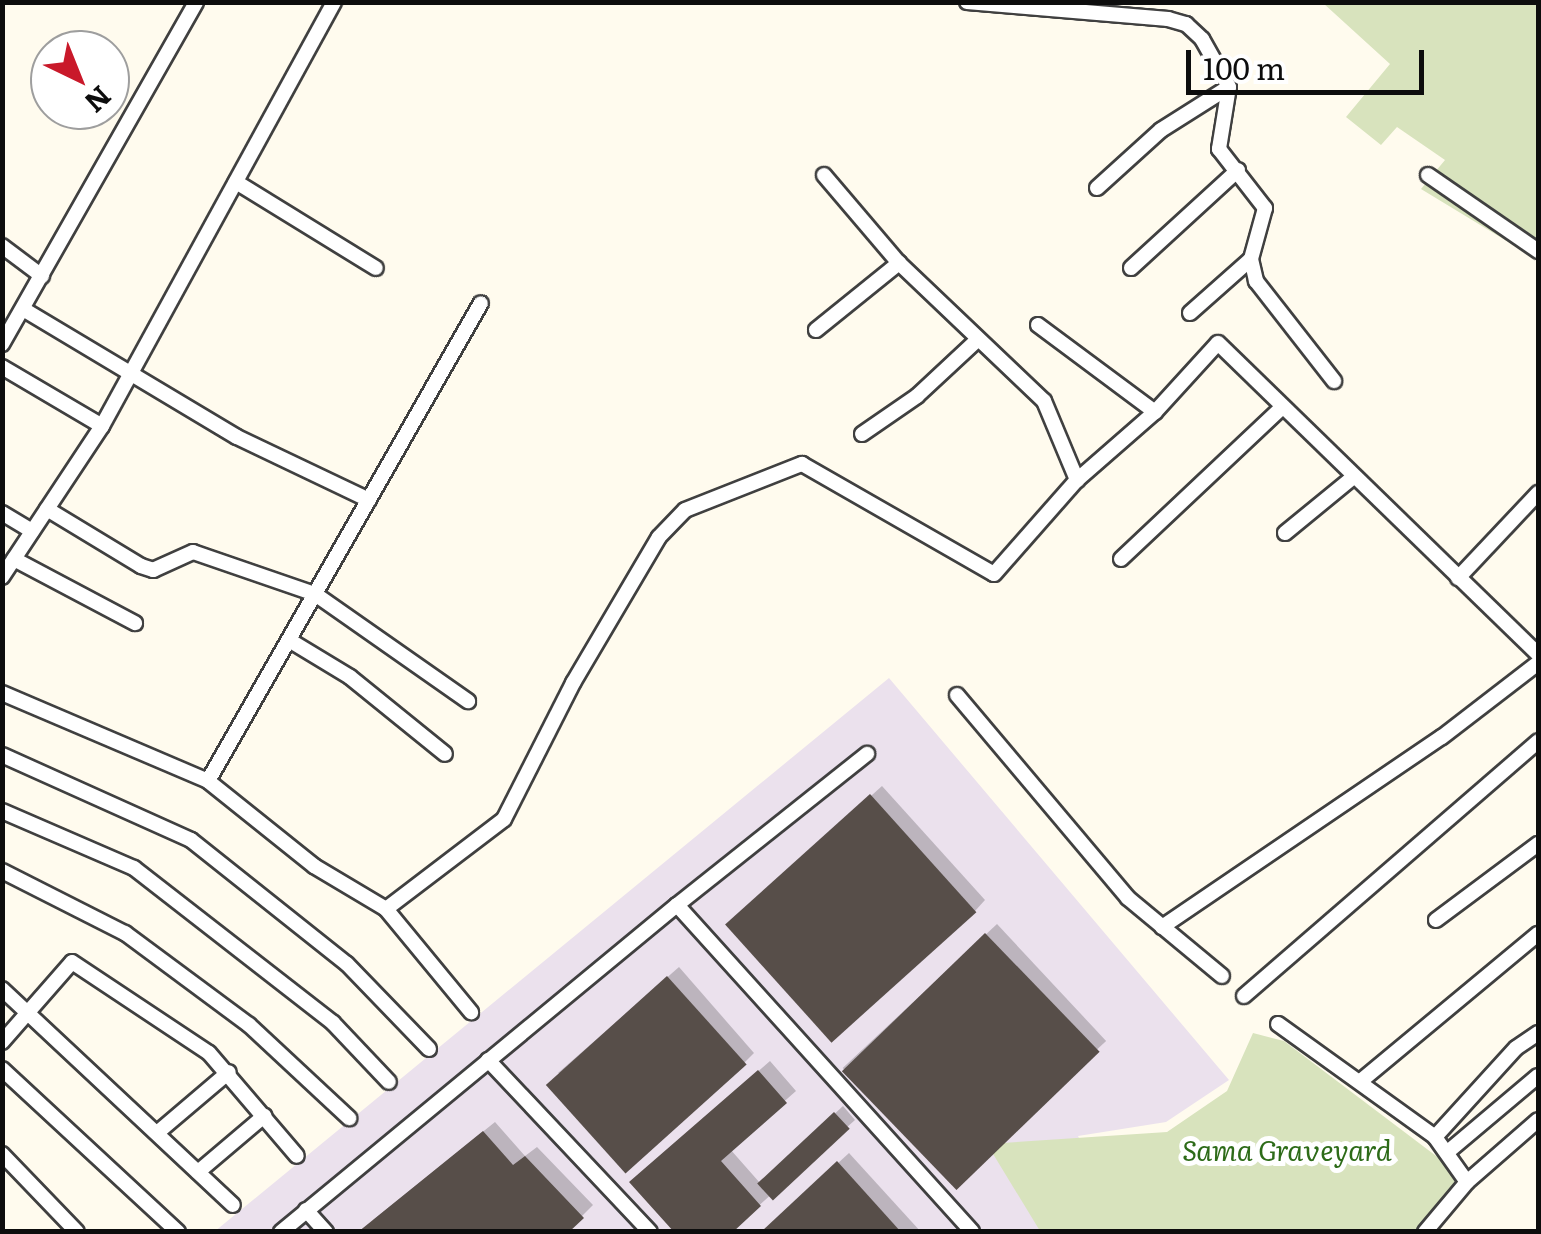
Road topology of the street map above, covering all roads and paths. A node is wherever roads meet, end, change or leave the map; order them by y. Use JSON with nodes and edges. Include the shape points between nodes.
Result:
{"nodes":[{"id":1,"x":196,"y":2,"type":"edge"},
{"id":2,"x":334,"y":2,"type":"edge"},
{"id":3,"x":967,"y":2,"type":"edge"},
{"id":4,"x":1055,"y":8,"type":"edge"},
{"id":5,"x":1229,"y":87,"type":"junction"},
{"id":6,"x":1238,"y":170,"type":"junction"},
{"id":7,"x":824,"y":175,"type":"dead end"},
{"id":8,"x":1428,"y":175,"type":"dead end"},
{"id":9,"x":236,"y":182,"type":"junction"},
{"id":10,"x":1097,"y":188,"type":"dead end"},
{"id":11,"x":2,"y":246,"type":"edge"},
{"id":12,"x":1538,"y":251,"type":"edge"},
{"id":13,"x":1252,"y":259,"type":"junction"},
{"id":14,"x":899,"y":263,"type":"junction"},
{"id":15,"x":376,"y":268,"type":"dead end"},
{"id":16,"x":1131,"y":268,"type":"dead end"},
{"id":17,"x":42,"y":276,"type":"junction"},
{"id":18,"x":481,"y":303,"type":"dead end"},
{"id":19,"x":23,"y":309,"type":"junction"},
{"id":20,"x":1190,"y":313,"type":"dead end"},
{"id":21,"x":1038,"y":325,"type":"dead end"},
{"id":22,"x":816,"y":330,"type":"dead end"},
{"id":23,"x":976,"y":341,"type":"junction"},
{"id":24,"x":2,"y":344,"type":"edge"},
{"id":25,"x":2,"y":367,"type":"edge"},
{"id":26,"x":131,"y":373,"type":"junction"},
{"id":27,"x":1334,"y":380,"type":"dead end"},
{"id":28,"x":1280,"y":408,"type":"junction"},
{"id":29,"x":1155,"y":412,"type":"junction"},
{"id":30,"x":102,"y":426,"type":"junction"},
{"id":31,"x":862,"y":434,"type":"dead end"},
{"id":32,"x":1351,"y":479,"type":"junction"},
{"id":33,"x":1077,"y":480,"type":"junction"},
{"id":34,"x":1538,"y":494,"type":"edge"},
{"id":35,"x":369,"y":500,"type":"junction"},
{"id":36,"x":47,"y":509,"type":"junction"},
{"id":37,"x":2,"y":513,"type":"edge"},
{"id":38,"x":32,"y":531,"type":"junction"},
{"id":39,"x":1285,"y":533,"type":"dead end"},
{"id":40,"x":1121,"y":558,"type":"dead end"},
{"id":41,"x":14,"y":560,"type":"junction"},
{"id":42,"x":2,"y":576,"type":"edge"},
{"id":43,"x":1458,"y":578,"type":"junction"},
{"id":44,"x":315,"y":594,"type":"junction"},
{"id":45,"x":135,"y":623,"type":"dead end"},
{"id":46,"x":288,"y":640,"type":"junction"},
{"id":47,"x":1538,"y":654,"type":"edge"},
{"id":48,"x":1538,"y":663,"type":"edge"},
{"id":49,"x":2,"y":693,"type":"edge"},
{"id":50,"x":957,"y":695,"type":"dead end"},
{"id":51,"x":468,"y":701,"type":"dead end"},
{"id":52,"x":1538,"y":740,"type":"edge"},
{"id":53,"x":445,"y":754,"type":"dead end"},
{"id":54,"x":867,"y":754,"type":"dead end"},
{"id":55,"x":2,"y":755,"type":"edge"},
{"id":56,"x":208,"y":780,"type":"junction"},
{"id":57,"x":2,"y":810,"type":"edge"},
{"id":58,"x":1538,"y":844,"type":"edge"},
{"id":59,"x":2,"y":870,"type":"edge"},
{"id":60,"x":677,"y":904,"type":"junction"},
{"id":61,"x":386,"y":909,"type":"junction"},
{"id":62,"x":1436,"y":920,"type":"dead end"},
{"id":63,"x":1162,"y":927,"type":"junction"},
{"id":64,"x":1538,"y":934,"type":"edge"},
{"id":65,"x":1222,"y":976,"type":"dead end"},
{"id":66,"x":2,"y":990,"type":"edge"},
{"id":67,"x":1244,"y":996,"type":"dead end"},
{"id":68,"x":29,"y":1010,"type":"junction"},
{"id":69,"x":472,"y":1012,"type":"dead end"},
{"id":70,"x":1278,"y":1024,"type":"dead end"},
{"id":71,"x":1538,"y":1032,"type":"edge"},
{"id":72,"x":2,"y":1042,"type":"edge"},
{"id":73,"x":430,"y":1050,"type":"dead end"},
{"id":74,"x":488,"y":1060,"type":"junction"},
{"id":75,"x":2,"y":1069,"type":"edge"},
{"id":76,"x":229,"y":1072,"type":"junction"},
{"id":77,"x":1538,"y":1076,"type":"edge"},
{"id":78,"x":1362,"y":1080,"type":"junction"},
{"id":79,"x":389,"y":1082,"type":"dead end"},
{"id":80,"x":264,"y":1116,"type":"junction"},
{"id":81,"x":349,"y":1118,"type":"dead end"},
{"id":82,"x":1538,"y":1120,"type":"edge"},
{"id":83,"x":157,"y":1133,"type":"junction"},
{"id":84,"x":1435,"y":1137,"type":"junction"},
{"id":85,"x":1450,"y":1150,"type":"junction"},
{"id":86,"x":2,"y":1154,"type":"edge"},
{"id":87,"x":296,"y":1156,"type":"dead end"},
{"id":88,"x":198,"y":1172,"type":"junction"},
{"id":89,"x":1467,"y":1182,"type":"junction"},
{"id":90,"x":233,"y":1205,"type":"dead end"},
{"id":91,"x":306,"y":1210,"type":"junction"},
{"id":92,"x":78,"y":1232,"type":"edge"},
{"id":93,"x":178,"y":1232,"type":"edge"},
{"id":94,"x":280,"y":1232,"type":"edge"},
{"id":95,"x":326,"y":1232,"type":"edge"},
{"id":96,"x":650,"y":1232,"type":"edge"},
{"id":97,"x":972,"y":1232,"type":"edge"},
{"id":98,"x":1426,"y":1232,"type":"edge"}],
"edges":[{"from":1,"to":17,"type":"street"},
{"from":2,"to":9,"type":"street"},
{"from":3,"to":4,"type":"street"},
{"from":4,"to":5,"type":"street","via":[[1186,24]]},
{"from":5,"to":6,"type":"street","via":[[1217,132],[1220,148]]},
{"from":5,"to":10,"type":"street","via":[[1161,130]]},
{"from":6,"to":13,"type":"street","via":[[1265,208]]},
{"from":6,"to":16,"type":"street"},
{"from":7,"to":14,"type":"street"},
{"from":8,"to":12,"type":"street"},
{"from":9,"to":15,"type":"street"},
{"from":9,"to":26,"type":"street"},
{"from":11,"to":17,"type":"street"},
{"from":13,"to":20,"type":"street"},
{"from":13,"to":27,"type":"street","via":[[1256,280]]},
{"from":14,"to":22,"type":"street"},
{"from":14,"to":23,"type":"street"},
{"from":17,"to":19,"type":"street"},
{"from":18,"to":35,"type":"street"},
{"from":19,"to":24,"type":"street"},
{"from":19,"to":26,"type":"street"},
{"from":21,"to":29,"type":"street"},
{"from":23,"to":31,"type":"street","via":[[917,396]]},
{"from":23,"to":33,"type":"street","via":[[1044,402]]},
{"from":25,"to":30,"type":"street"},
{"from":26,"to":30,"type":"street"},
{"from":26,"to":35,"type":"street","via":[[237,436]]},
{"from":28,"to":29,"type":"street","via":[[1218,343]]},
{"from":28,"to":32,"type":"street"},
{"from":28,"to":40,"type":"street"},
{"from":29,"to":33,"type":"street"},
{"from":30,"to":36,"type":"street"},
{"from":32,"to":39,"type":"street"},
{"from":32,"to":43,"type":"street"},
{"from":33,"to":61,"type":"street","via":[[994,574],[802,464],[685,510],[659,536],[572,683],[504,819]]},
{"from":34,"to":43,"type":"street"},
{"from":35,"to":44,"type":"street"},
{"from":36,"to":38,"type":"street"},
{"from":36,"to":44,"type":"street","via":[[140,566],[153,570],[193,552]]},
{"from":37,"to":38,"type":"street"},
{"from":38,"to":41,"type":"street"},
{"from":41,"to":42,"type":"street"},
{"from":41,"to":45,"type":"street"},
{"from":43,"to":47,"type":"street"},
{"from":44,"to":46,"type":"street"},
{"from":44,"to":51,"type":"street"},
{"from":46,"to":53,"type":"street","via":[[350,677]]},
{"from":46,"to":56,"type":"street"},
{"from":48,"to":63,"type":"street","via":[[1442,738]]},
{"from":49,"to":56,"type":"street"},
{"from":50,"to":63,"type":"street","via":[[1128,898]]},
{"from":52,"to":67,"type":"street"},
{"from":54,"to":60,"type":"street"},
{"from":55,"to":73,"type":"street","via":[[191,840],[347,964]]},
{"from":56,"to":61,"type":"street","via":[[314,866]]},
{"from":57,"to":79,"type":"street","via":[[134,868],[333,1024]]},
{"from":58,"to":62,"type":"street"},
{"from":59,"to":81,"type":"street","via":[[90,910],[140,944],[249,1025]]},
{"from":60,"to":74,"type":"street"},
{"from":60,"to":97,"type":"street"},
{"from":61,"to":69,"type":"street"},
{"from":63,"to":65,"type":"street"},
{"from":64,"to":78,"type":"street"},
{"from":66,"to":68,"type":"street"},
{"from":68,"to":72,"type":"street"},
{"from":68,"to":76,"type":"street","via":[[72,962],[194,1040]]},
{"from":68,"to":83,"type":"street"},
{"from":70,"to":78,"type":"street"},
{"from":71,"to":84,"type":"street"},
{"from":74,"to":91,"type":"street"},
{"from":74,"to":96,"type":"street"},
{"from":75,"to":93,"type":"street"},
{"from":76,"to":80,"type":"street"},
{"from":76,"to":83,"type":"street"},
{"from":77,"to":85,"type":"street"},
{"from":78,"to":84,"type":"street"},
{"from":80,"to":87,"type":"street"},
{"from":80,"to":88,"type":"street"},
{"from":82,"to":89,"type":"street"},
{"from":83,"to":88,"type":"street"},
{"from":84,"to":85,"type":"street"},
{"from":85,"to":89,"type":"street"},
{"from":86,"to":92,"type":"street"},
{"from":88,"to":90,"type":"street"},
{"from":89,"to":98,"type":"street"},
{"from":91,"to":94,"type":"street"},
{"from":91,"to":95,"type":"street"}]}
